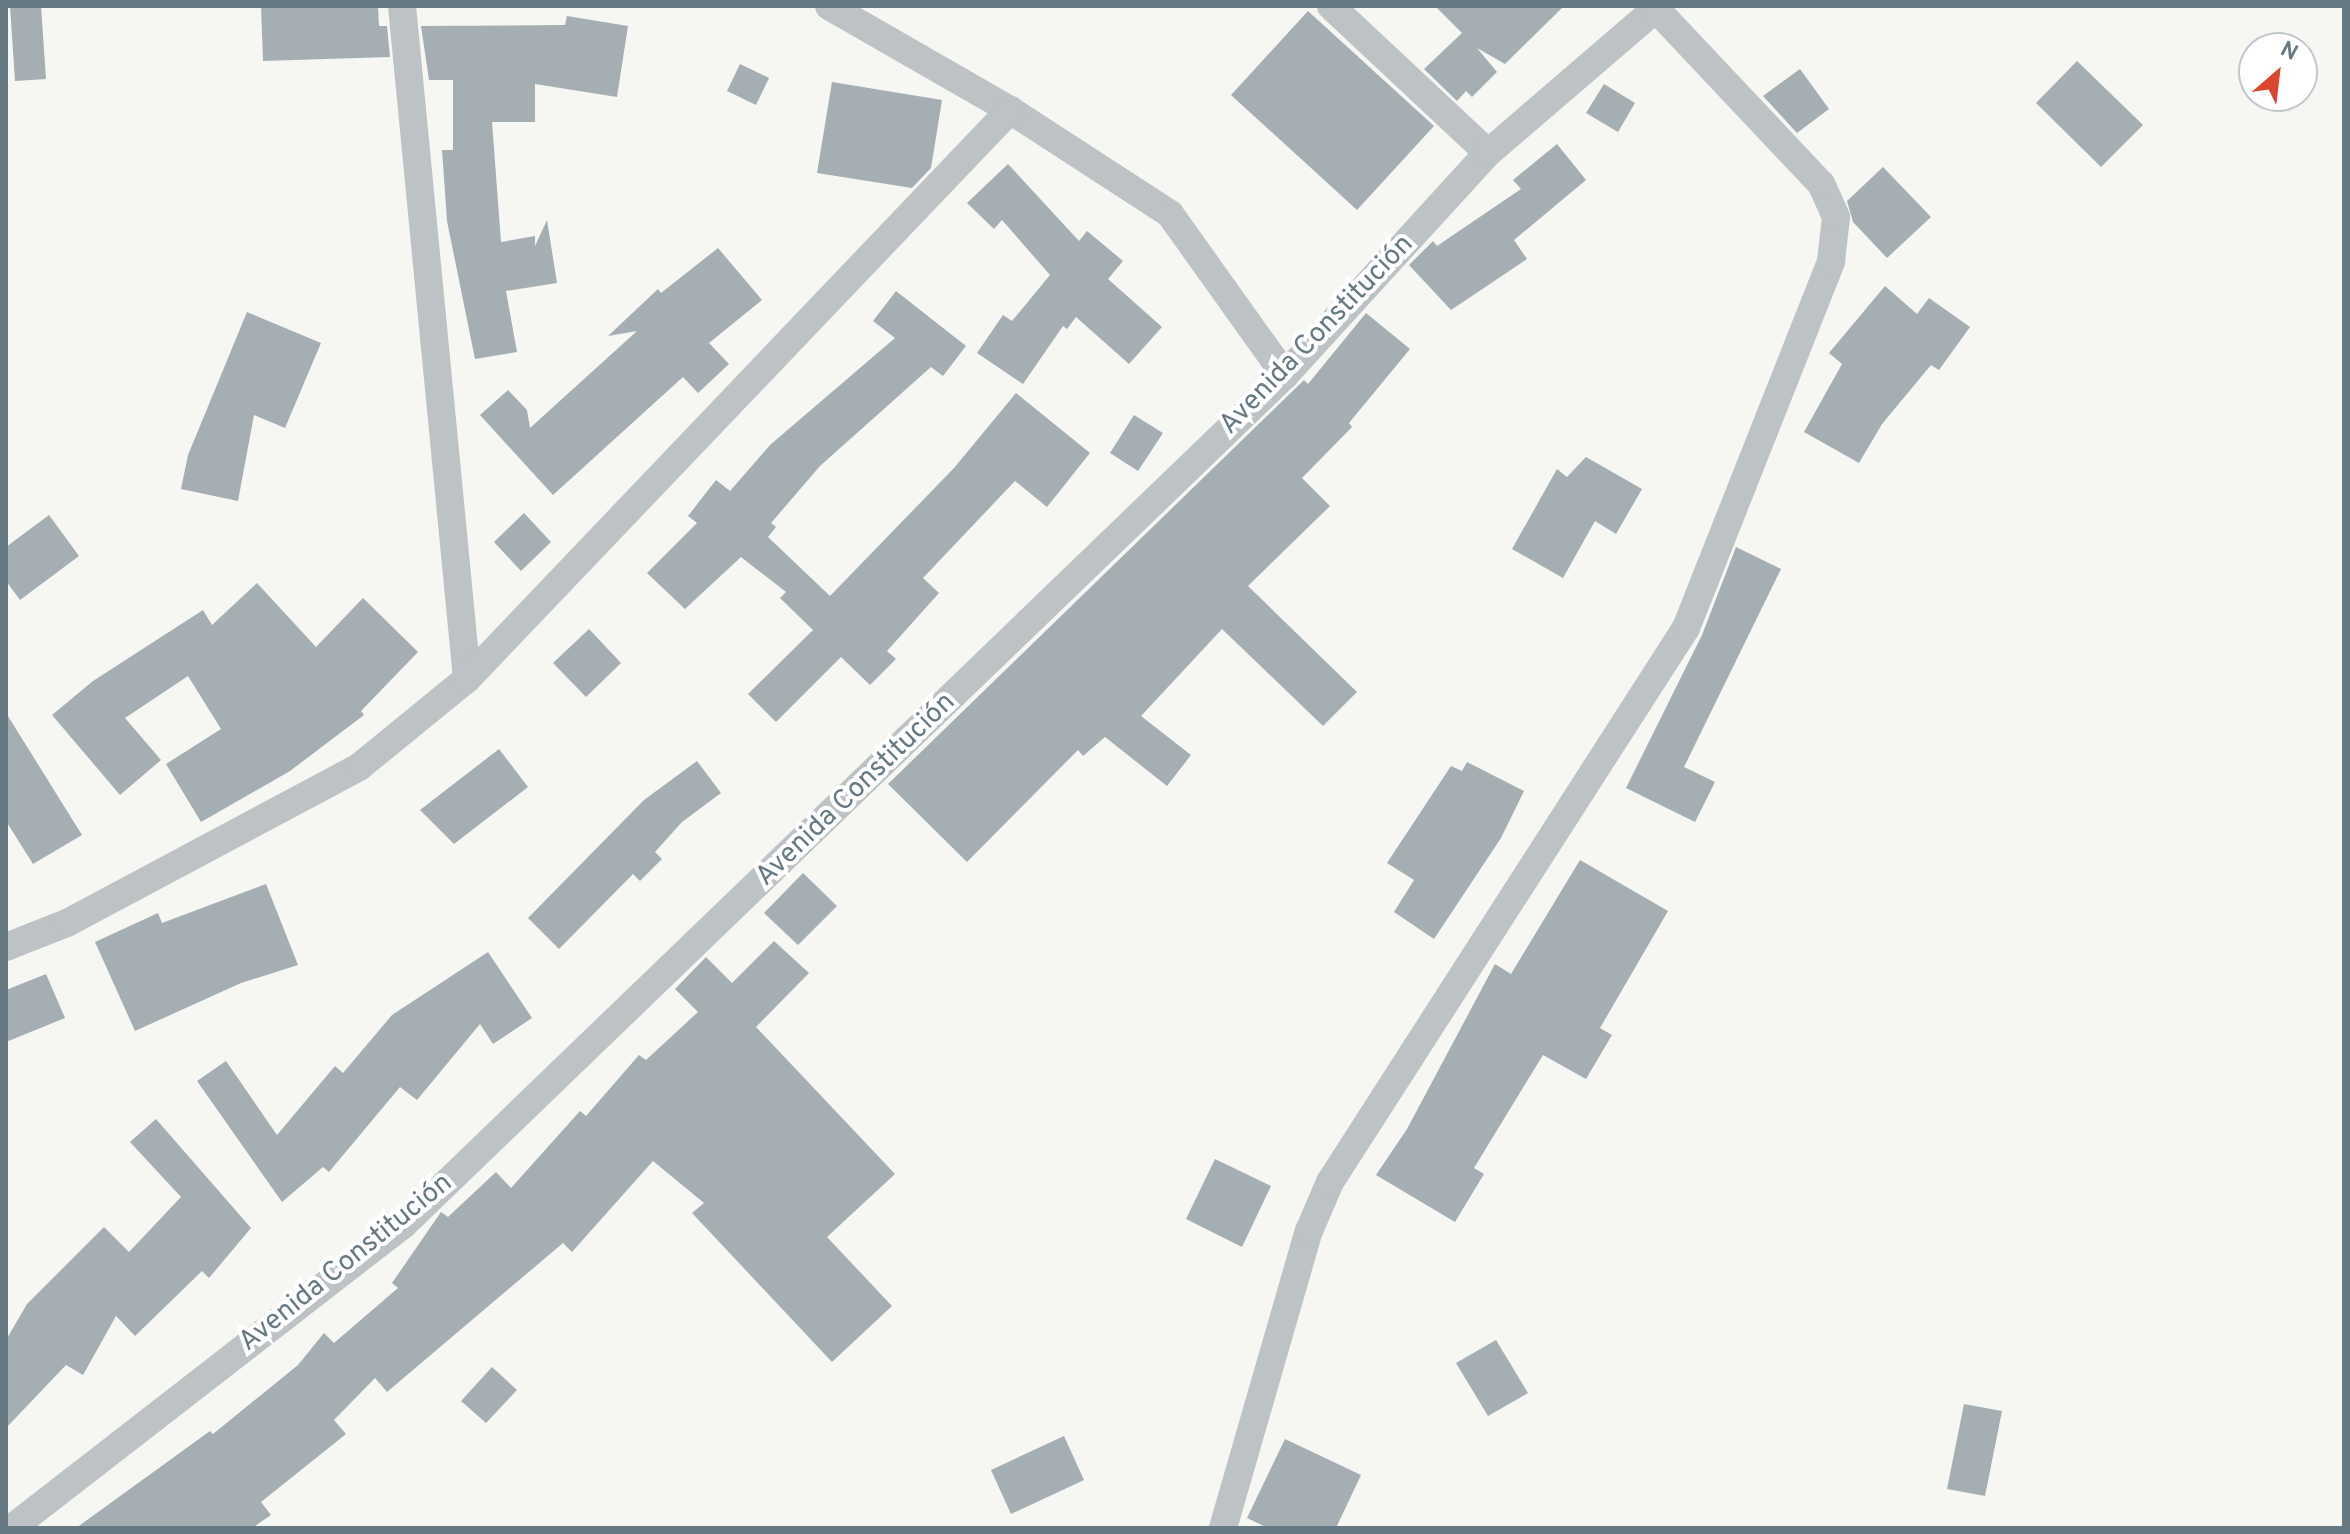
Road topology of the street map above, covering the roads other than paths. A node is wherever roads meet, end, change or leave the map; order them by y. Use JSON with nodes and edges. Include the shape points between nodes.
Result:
{"nodes":[{"id":1,"x":402,"y":6,"type":"edge"},
{"id":2,"x":829,"y":6,"type":"edge"},
{"id":3,"x":1331,"y":6,"type":"edge"},
{"id":4,"x":1657,"y":8,"type":"edge"},
{"id":5,"x":1010,"y":110,"type":"junction"},
{"id":6,"x":1488,"y":153,"type":"junction"},
{"id":7,"x":1285,"y":375,"type":"junction"},
{"id":8,"x":467,"y":679,"type":"junction"},
{"id":9,"x":6,"y":947,"type":"edge"},
{"id":10,"x":12,"y":1528,"type":"edge"},
{"id":11,"x":1223,"y":1528,"type":"edge"}],
"edges":[{"from":1,"to":8,"type":"street"},
{"from":2,"to":5,"type":"street"},
{"from":3,"to":6,"type":"street"},
{"from":4,"to":6,"type":"street","name":"Avenida Constitución"},
{"from":4,"to":11,"type":"street","via":[[1821,184],[1836,217],[1831,261],[1686,628],[1330,1182],[1309,1231]]},
{"from":5,"to":7,"type":"street","via":[[1170,214]]},
{"from":5,"to":8,"type":"street"},
{"from":6,"to":7,"type":"street","name":"Avenida Constitución"},
{"from":7,"to":10,"type":"street","name":"Avenida Constitución","via":[[403,1225]]},
{"from":8,"to":9,"type":"street","via":[[359,767],[67,923]]}]}
